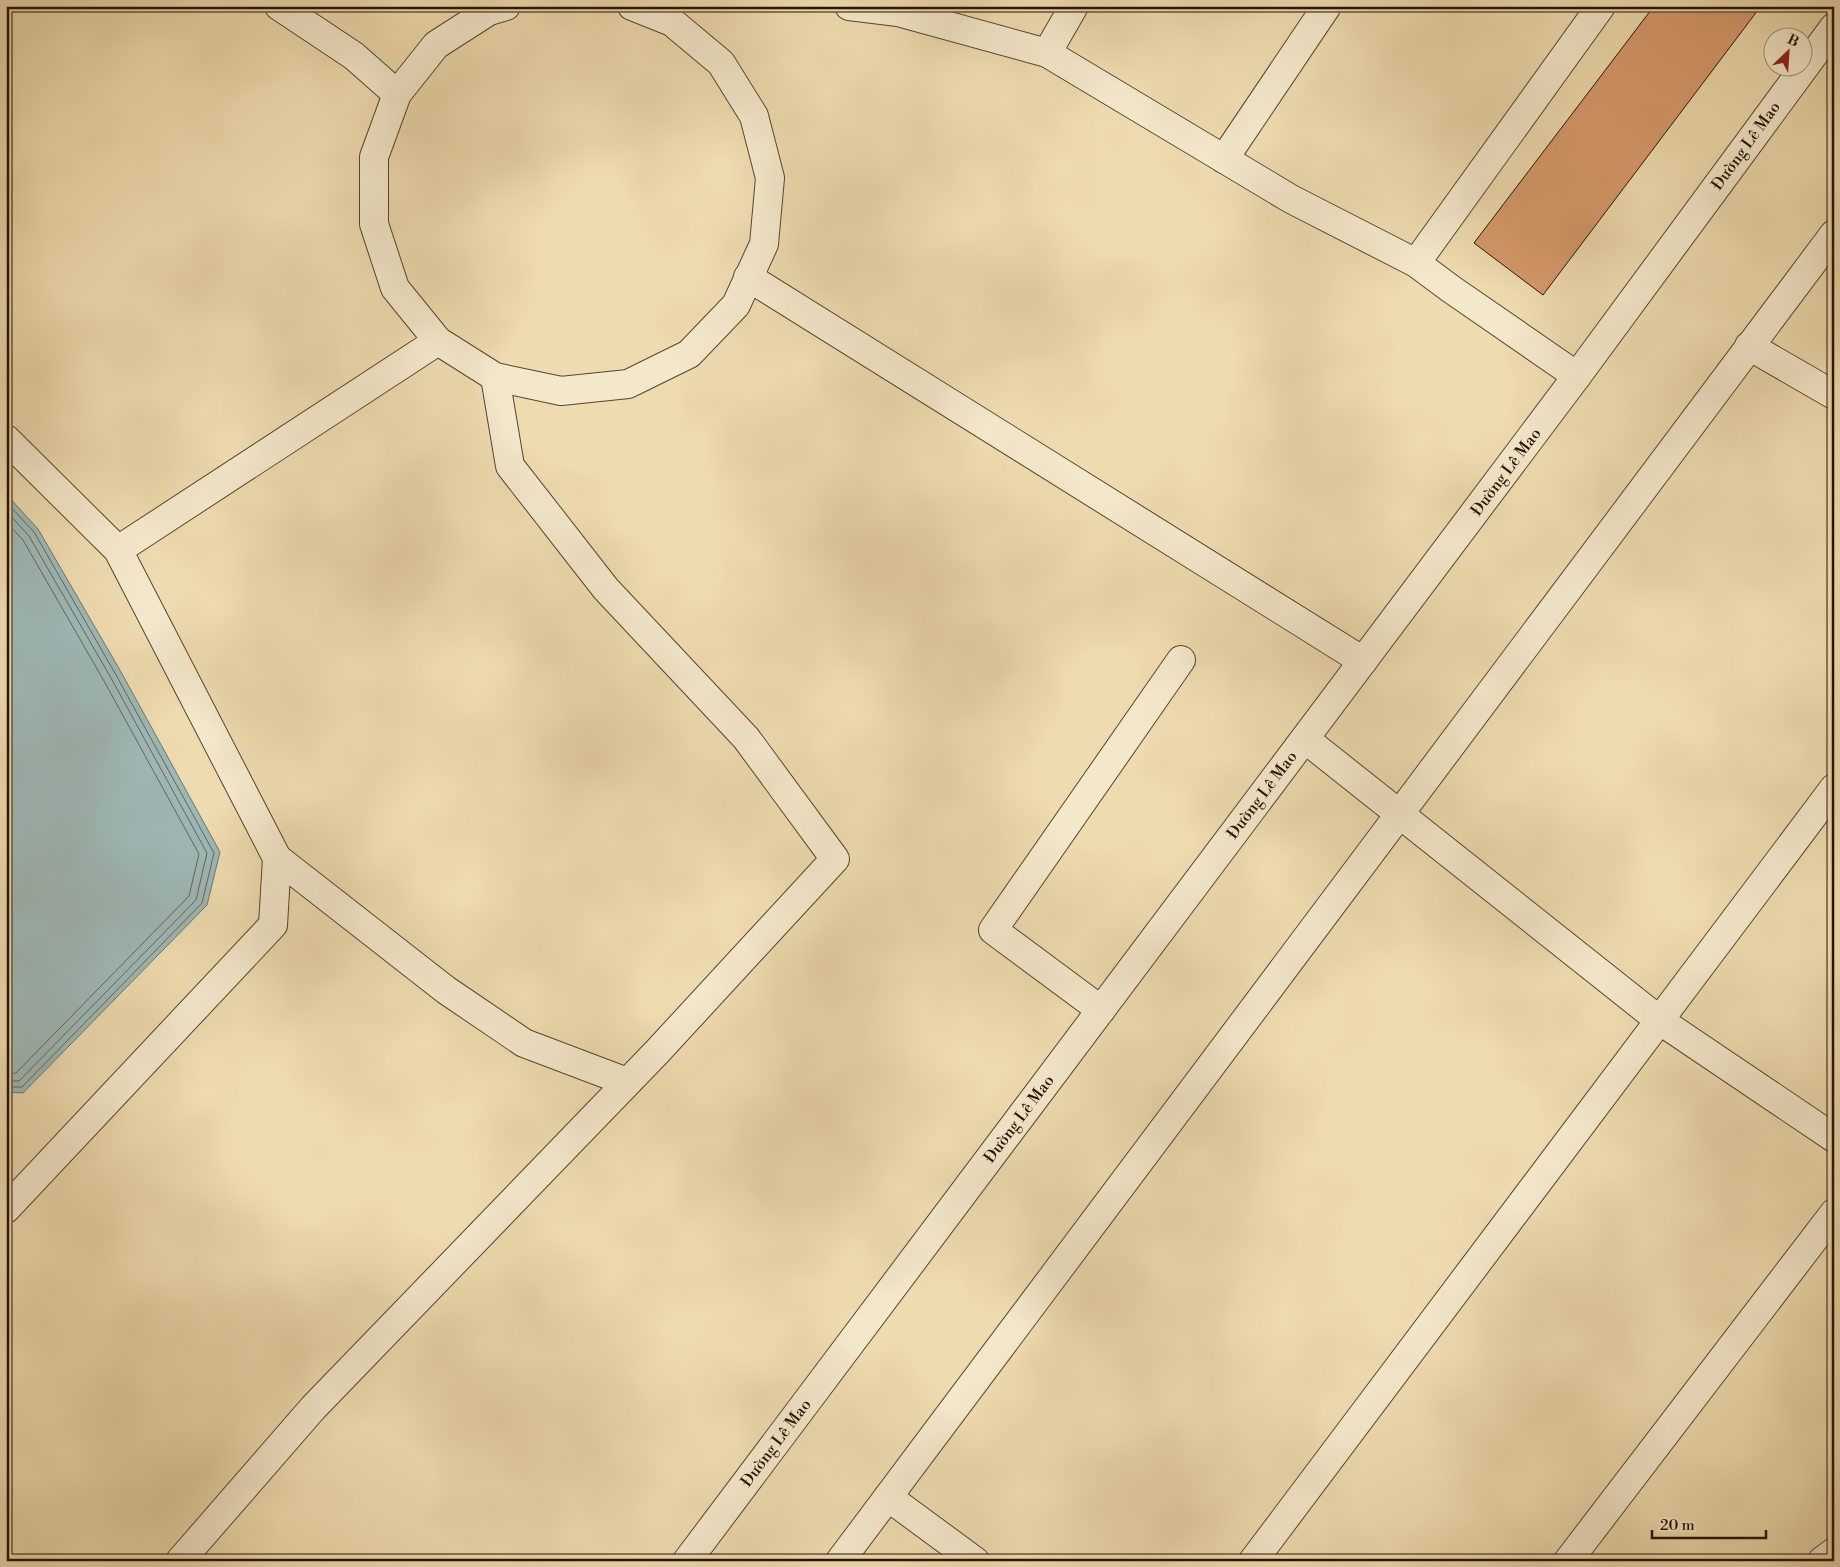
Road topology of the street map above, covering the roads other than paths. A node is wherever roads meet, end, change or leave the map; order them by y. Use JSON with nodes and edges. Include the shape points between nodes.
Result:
{"nodes":[{"id":1,"x":506,"y":6,"type":"edge"},
{"id":2,"x":632,"y":6,"type":"edge"},
{"id":3,"x":849,"y":6,"type":"edge"},
{"id":4,"x":1074,"y":6,"type":"edge"},
{"id":5,"x":1327,"y":6,"type":"edge"},
{"id":6,"x":1601,"y":6,"type":"edge"},
{"id":7,"x":291,"y":9,"type":"edge"},
{"id":8,"x":1834,"y":27,"type":"edge"},
{"id":9,"x":1047,"y":53,"type":"junction"},
{"id":10,"x":397,"y":94,"type":"junction"},
{"id":11,"x":1224,"y":159,"type":"junction"},
{"id":12,"x":1834,"y":234,"type":"edge"},
{"id":13,"x":1416,"y":262,"type":"junction"},
{"id":14,"x":748,"y":277,"type":"junction"},
{"id":15,"x":438,"y":341,"type":"junction"},
{"id":16,"x":1749,"y":346,"type":"junction"},
{"id":17,"x":1578,"y":376,"type":"junction"},
{"id":18,"x":495,"y":377,"type":"junction"},
{"id":19,"x":1834,"y":395,"type":"edge"},
{"id":20,"x":6,"y":438,"type":"edge"},
{"id":21,"x":118,"y":550,"type":"junction"},
{"id":22,"x":1181,"y":660,"type":"dead end"},
{"id":23,"x":1363,"y":661,"type":"junction"},
{"id":24,"x":1305,"y":739,"type":"junction"},
{"id":25,"x":1834,"y":788,"type":"edge"},
{"id":26,"x":1398,"y":815,"type":"junction"},
{"id":27,"x":277,"y":858,"type":"junction"},
{"id":28,"x":1101,"y":1010,"type":"junction"},
{"id":29,"x":1660,"y":1020,"type":"junction"},
{"id":30,"x":627,"y":1082,"type":"junction"},
{"id":31,"x":1834,"y":1138,"type":"edge"},
{"id":32,"x":8,"y":1203,"type":"edge"},
{"id":33,"x":1834,"y":1212,"type":"edge"},
{"id":34,"x":888,"y":1496,"type":"junction"},
{"id":35,"x":1834,"y":1552,"type":"edge"},
{"id":36,"x":180,"y":1561,"type":"edge"},
{"id":37,"x":687,"y":1561,"type":"edge"},
{"id":38,"x":840,"y":1561,"type":"edge"},
{"id":39,"x":975,"y":1561,"type":"edge"},
{"id":40,"x":1253,"y":1561,"type":"edge"},
{"id":41,"x":1568,"y":1561,"type":"edge"},
{"id":42,"x":1822,"y":1561,"type":"edge"}],
"edges":[{"from":1,"to":10,"type":"street","via":[[489,11],[436,45]]},
{"from":2,"to":14,"type":"street","via":[[672,22],[721,63],[754,116],[770,178],[764,244]]},
{"from":3,"to":9,"type":"street","via":[[898,12]]},
{"from":4,"to":9,"type":"street"},
{"from":5,"to":11,"type":"street"},
{"from":6,"to":13,"type":"street"},
{"from":7,"to":10,"type":"street","via":[[354,56]]},
{"from":8,"to":17,"type":"street","name":"Đường Lê Mao"},
{"from":9,"to":11,"type":"street"},
{"from":10,"to":15,"type":"street","via":[[374,158],[374,224],[396,288]]},
{"from":11,"to":13,"type":"street","via":[[1291,200]]},
{"from":12,"to":16,"type":"street"},
{"from":13,"to":17,"type":"street"},
{"from":14,"to":18,"type":"street","via":[[736,306],[689,354],[628,384],[561,391]]},
{"from":14,"to":23,"type":"street"},
{"from":15,"to":18,"type":"street"},
{"from":15,"to":21,"type":"street"},
{"from":16,"to":19,"type":"street"},
{"from":16,"to":26,"type":"street"},
{"from":17,"to":23,"type":"street","name":"Đường Lê Mao"},
{"from":18,"to":30,"type":"street","via":[[510,466],[606,589],[746,738],[835,858]]},
{"from":20,"to":21,"type":"street"},
{"from":21,"to":27,"type":"street"},
{"from":22,"to":28,"type":"street","via":[[993,930]]},
{"from":23,"to":24,"type":"street","name":"Đường Lê Mao"},
{"from":24,"to":26,"type":"street"},
{"from":24,"to":28,"type":"street","name":"Đường Lê Mao"},
{"from":25,"to":29,"type":"street"},
{"from":26,"to":29,"type":"street"},
{"from":26,"to":34,"type":"street"},
{"from":27,"to":30,"type":"street","via":[[446,990],[524,1042]]},
{"from":27,"to":32,"type":"street","via":[[273,925]]},
{"from":28,"to":37,"type":"street","name":"Đường Lê Mao"},
{"from":29,"to":31,"type":"street"},
{"from":29,"to":40,"type":"street"},
{"from":30,"to":36,"type":"street","via":[[313,1408]]},
{"from":33,"to":41,"type":"street"},
{"from":34,"to":38,"type":"street"},
{"from":34,"to":39,"type":"street"},
{"from":35,"to":42,"type":"street"}]}
